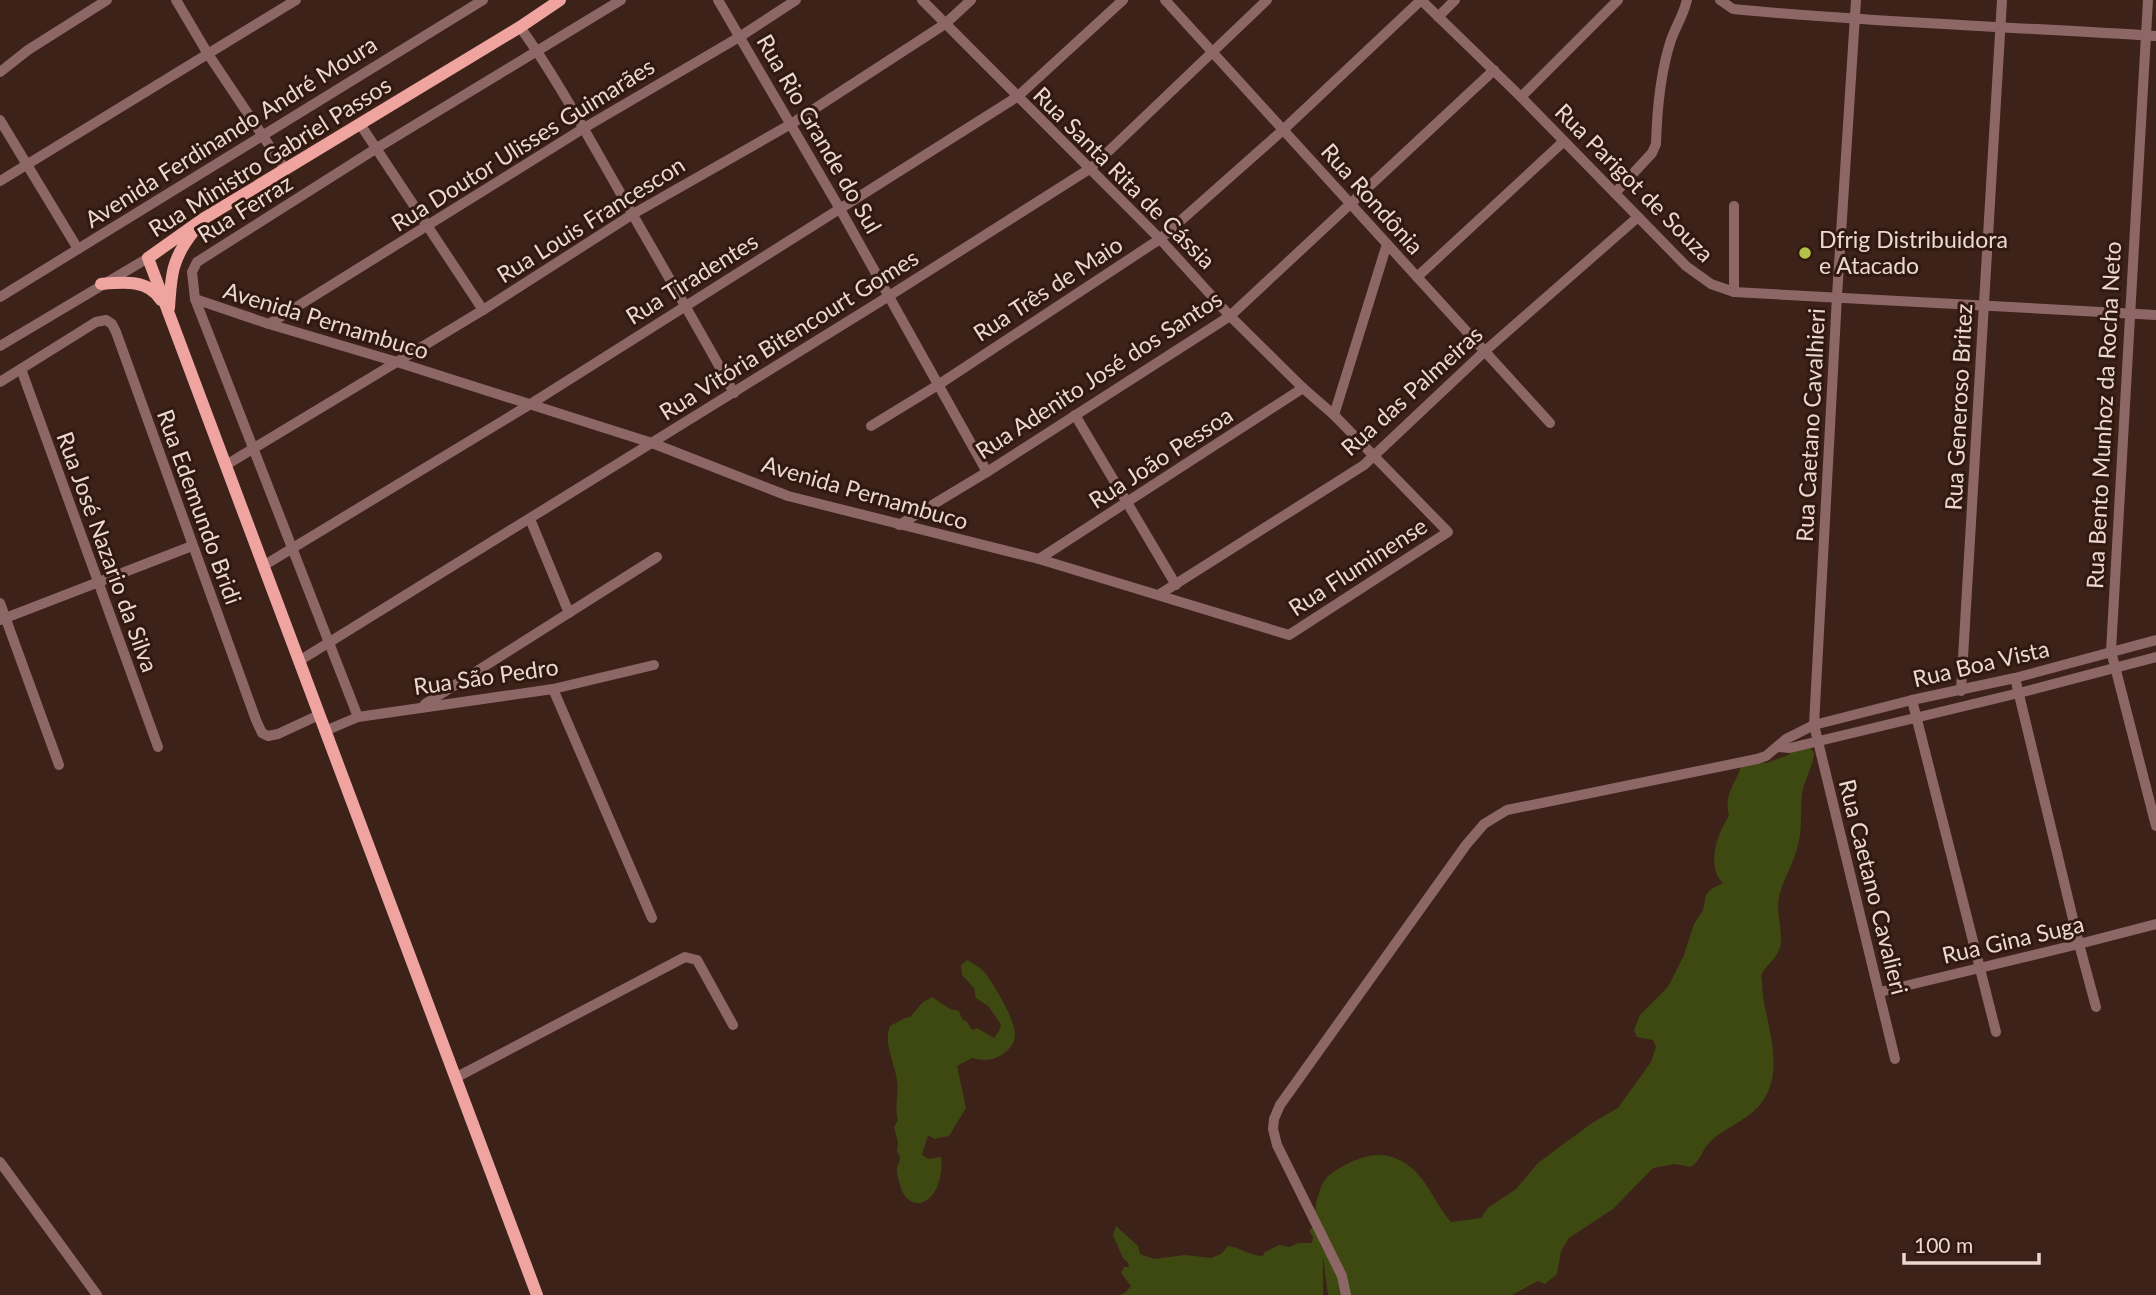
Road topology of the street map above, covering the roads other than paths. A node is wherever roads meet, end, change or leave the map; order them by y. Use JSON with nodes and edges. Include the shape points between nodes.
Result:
{"nodes":[{"id":1,"x":107,"y":0,"type":"edge"},
{"id":2,"x":176,"y":0,"type":"edge"},
{"id":3,"x":296,"y":0,"type":"edge"},
{"id":4,"x":483,"y":0,"type":"edge"},
{"id":5,"x":560,"y":0,"type":"edge"},
{"id":6,"x":621,"y":0,"type":"edge"},
{"id":7,"x":718,"y":0,"type":"edge"},
{"id":8,"x":796,"y":0,"type":"edge"},
{"id":9,"x":922,"y":0,"type":"edge"},
{"id":10,"x":971,"y":0,"type":"edge"},
{"id":11,"x":1124,"y":0,"type":"edge"},
{"id":12,"x":1165,"y":0,"type":"edge"},
{"id":13,"x":1267,"y":0,"type":"edge"},
{"id":14,"x":1421,"y":0,"type":"edge"},
{"id":15,"x":1455,"y":0,"type":"edge"},
{"id":16,"x":1618,"y":0,"type":"edge"},
{"id":17,"x":1687,"y":0,"type":"edge"},
{"id":18,"x":1720,"y":0,"type":"edge"},
{"id":19,"x":1856,"y":0,"type":"edge"},
{"id":20,"x":2002,"y":0,"type":"edge"},
{"id":21,"x":2148,"y":0,"type":"edge"},
{"id":22,"x":1744,"y":5,"type":"edge"},
{"id":23,"x":1438,"y":17,"type":"junction"},
{"id":24,"x":1854,"y":20,"type":"junction"},
{"id":25,"x":945,"y":24,"type":"junction"},
{"id":26,"x":2000,"y":26,"type":"junction"},
{"id":27,"x":520,"y":27,"type":"junction"},
{"id":28,"x":741,"y":36,"type":"junction"},
{"id":29,"x":2150,"y":36,"type":"edge"},
{"id":30,"x":538,"y":51,"type":"junction"},
{"id":31,"x":1214,"y":52,"type":"junction"},
{"id":32,"x":208,"y":54,"type":"junction"},
{"id":33,"x":1494,"y":71,"type":"junction"},
{"id":34,"x":0,"y":72,"type":"edge"},
{"id":35,"x":1017,"y":97,"type":"junction"},
{"id":36,"x":1521,"y":97,"type":"junction"},
{"id":37,"x":0,"y":120,"type":"edge"},
{"id":38,"x":360,"y":124,"type":"junction"},
{"id":39,"x":791,"y":124,"type":"junction"},
{"id":40,"x":583,"y":128,"type":"junction"},
{"id":41,"x":1283,"y":131,"type":"junction"},
{"id":42,"x":262,"y":137,"type":"junction"},
{"id":43,"x":1563,"y":142,"type":"junction"},
{"id":44,"x":377,"y":148,"type":"junction"},
{"id":45,"x":26,"y":165,"type":"junction"},
{"id":46,"x":1091,"y":168,"type":"junction"},
{"id":47,"x":285,"y":169,"type":"junction"},
{"id":48,"x":0,"y":181,"type":"edge"},
{"id":49,"x":1615,"y":194,"type":"junction"},
{"id":50,"x":1350,"y":203,"type":"junction"},
{"id":51,"x":1734,"y":206,"type":"dead end"},
{"id":52,"x":840,"y":209,"type":"junction"},
{"id":53,"x":633,"y":214,"type":"junction"},
{"id":54,"x":1638,"y":217,"type":"junction"},
{"id":55,"x":203,"y":219,"type":"junction"},
{"id":56,"x":427,"y":226,"type":"junction"},
{"id":57,"x":1160,"y":239,"type":"junction"},
{"id":58,"x":1387,"y":244,"type":"junction"},
{"id":59,"x":78,"y":249,"type":"junction"},
{"id":60,"x":148,"y":258,"type":"junction"},
{"id":61,"x":1417,"y":277,"type":"junction"},
{"id":62,"x":101,"y":284,"type":"junction"},
{"id":63,"x":1734,"y":292,"type":"junction"},
{"id":64,"x":889,"y":296,"type":"junction"},
{"id":65,"x":1837,"y":296,"type":"junction"},
{"id":66,"x":0,"y":297,"type":"edge"},
{"id":67,"x":195,"y":299,"type":"junction"},
{"id":68,"x":686,"y":305,"type":"junction"},
{"id":69,"x":1984,"y":307,"type":"junction"},
{"id":70,"x":483,"y":310,"type":"junction"},
{"id":71,"x":169,"y":312,"type":"junction"},
{"id":72,"x":2129,"y":314,"type":"junction"},
{"id":73,"x":2156,"y":315,"type":"edge"},
{"id":74,"x":1230,"y":316,"type":"junction"},
{"id":75,"x":270,"y":324,"type":"junction"},
{"id":76,"x":0,"y":346,"type":"edge"},
{"id":77,"x":1485,"y":351,"type":"junction"},
{"id":78,"x":397,"y":362,"type":"junction"},
{"id":79,"x":21,"y":369,"type":"junction"},
{"id":80,"x":0,"y":382,"type":"edge"},
{"id":81,"x":938,"y":385,"type":"junction"},
{"id":82,"x":1303,"y":388,"type":"junction"},
{"id":83,"x":734,"y":393,"type":"junction"},
{"id":84,"x":529,"y":405,"type":"junction"},
{"id":85,"x":1075,"y":415,"type":"junction"},
{"id":86,"x":1334,"y":415,"type":"junction"},
{"id":87,"x":1550,"y":423,"type":"dead end"},
{"id":88,"x":871,"y":426,"type":"dead end"},
{"id":89,"x":652,"y":443,"type":"junction"},
{"id":90,"x":254,"y":449,"type":"junction"},
{"id":91,"x":1373,"y":455,"type":"junction"},
{"id":92,"x":226,"y":465,"type":"junction"},
{"id":93,"x":987,"y":472,"type":"junction"},
{"id":94,"x":1128,"y":503,"type":"junction"},
{"id":95,"x":530,"y":519,"type":"junction"},
{"id":96,"x":899,"y":525,"type":"junction"},
{"id":97,"x":1448,"y":532,"type":"joint"},
{"id":98,"x":192,"y":546,"type":"junction"},
{"id":99,"x":293,"y":549,"type":"junction"},
{"id":100,"x":657,"y":557,"type":"dead end"},
{"id":101,"x":1039,"y":559,"type":"junction"},
{"id":102,"x":263,"y":566,"type":"junction"},
{"id":103,"x":98,"y":582,"type":"junction"},
{"id":104,"x":1176,"y":585,"type":"junction"},
{"id":105,"x":1160,"y":594,"type":"junction"},
{"id":106,"x":0,"y":603,"type":"edge"},
{"id":107,"x":569,"y":614,"type":"junction"},
{"id":108,"x":3,"y":619,"type":"edge"},
{"id":109,"x":1289,"y":635,"type":"joint"},
{"id":110,"x":2156,"y":640,"type":"edge"},
{"id":111,"x":329,"y":641,"type":"junction"},
{"id":112,"x":2111,"y":651,"type":"junction"},
{"id":113,"x":2156,"y":657,"type":"edge"},
{"id":114,"x":299,"y":661,"type":"junction"},
{"id":115,"x":654,"y":665,"type":"dead end"},
{"id":116,"x":2116,"y":668,"type":"junction"},
{"id":117,"x":2015,"y":678,"type":"junction"},
{"id":118,"x":553,"y":689,"type":"junction"},
{"id":119,"x":1961,"y":691,"type":"junction"},
{"id":120,"x":2019,"y":693,"type":"junction"},
{"id":121,"x":1912,"y":700,"type":"junction"},
{"id":122,"x":422,"y":706,"type":"junction"},
{"id":123,"x":319,"y":715,"type":"junction"},
{"id":124,"x":1917,"y":716,"type":"junction"},
{"id":125,"x":358,"y":717,"type":"junction"},
{"id":126,"x":1814,"y":726,"type":"junction"},
{"id":127,"x":325,"y":731,"type":"junction"},
{"id":128,"x":1817,"y":741,"type":"junction"},
{"id":129,"x":158,"y":747,"type":"dead end"},
{"id":130,"x":1777,"y":747,"type":"junction"},
{"id":131,"x":59,"y":765,"type":"dead end"},
{"id":132,"x":2156,"y":826,"type":"edge"},
{"id":133,"x":652,"y":918,"type":"dead end"},
{"id":134,"x":2156,"y":924,"type":"edge"},
{"id":135,"x":2079,"y":944,"type":"junction"},
{"id":136,"x":1980,"y":967,"type":"junction"},
{"id":137,"x":1880,"y":992,"type":"junction"},
{"id":138,"x":2096,"y":1007,"type":"dead end"},
{"id":139,"x":733,"y":1025,"type":"dead end"},
{"id":140,"x":1996,"y":1032,"type":"dead end"},
{"id":141,"x":1895,"y":1059,"type":"dead end"},
{"id":142,"x":457,"y":1077,"type":"junction"},
{"id":143,"x":0,"y":1163,"type":"edge"},
{"id":144,"x":97,"y":1295,"type":"edge"},
{"id":145,"x":537,"y":1295,"type":"edge"},
{"id":146,"x":1346,"y":1295,"type":"edge"}],
"edges":[{"from":1,"to":34,"type":"street"},
{"from":2,"to":32,"type":"street"},
{"from":3,"to":32,"type":"street"},
{"from":4,"to":42,"type":"street","name":"Avenida Ferdinando André Moura"},
{"from":5,"to":27,"type":"main road","name":"Rua Ministro Gabriel Passos"},
{"from":6,"to":30,"type":"street","name":"Rua Ferraz"},
{"from":7,"to":28,"type":"street","name":"Rua Rio Grande do Sul"},
{"from":8,"to":28,"type":"street","name":"Rua Doutor Ulisses Guimarães"},
{"from":9,"to":25,"type":"street","name":"Rua Santa Rita de Cássia"},
{"from":10,"to":25,"type":"street","name":"Rua Louis Francescon"},
{"from":11,"to":35,"type":"street","name":"Rua Tiradentes"},
{"from":12,"to":31,"type":"street","name":"Rua Rondônia"},
{"from":13,"to":31,"type":"street","name":"Rua Vitória Bitencourt Gomes"},
{"from":14,"to":23,"type":"street","name":"Rua Parigot de Souza"},
{"from":14,"to":41,"type":"street","name":"Rua Três de Maio"},
{"from":15,"to":23,"type":"street"},
{"from":16,"to":36,"type":"street"},
{"from":17,"to":49,"type":"street","via":[[1664,68],[1656,144]]},
{"from":18,"to":22,"type":"street","via":[[1733,9]]},
{"from":19,"to":24,"type":"street","name":"Rua Caetano Cavalhieri"},
{"from":20,"to":26,"type":"street","name":"Rua Generoso Britez"},
{"from":21,"to":29,"type":"street","name":"Rua Bento Munhoz da Rocha Neto"},
{"from":22,"to":24,"type":"street"},
{"from":23,"to":33,"type":"street","name":"Rua Parigot de Souza"},
{"from":24,"to":26,"type":"street"},
{"from":24,"to":65,"type":"street","name":"Rua Caetano Cavalhieri"},
{"from":25,"to":35,"type":"street","name":"Rua Santa Rita de Cássia"},
{"from":25,"to":39,"type":"street","name":"Rua Louis Francescon"},
{"from":26,"to":29,"type":"street"},
{"from":26,"to":69,"type":"street","name":"Rua Generoso Britez"},
{"from":27,"to":30,"type":"street"},
{"from":27,"to":38,"type":"main road","name":"Rua Ministro Gabriel Passos"},
{"from":28,"to":39,"type":"street","name":"Rua Rio Grande do Sul"},
{"from":28,"to":40,"type":"street","name":"Rua Doutor Ulisses Guimarães"},
{"from":29,"to":72,"type":"street","name":"Rua Bento Munhoz da Rocha Neto"},
{"from":30,"to":40,"type":"street"},
{"from":30,"to":44,"type":"street","name":"Rua Ferraz"},
{"from":31,"to":41,"type":"street","name":"Rua Rondônia"},
{"from":31,"to":46,"type":"street","name":"Rua Vitória Bitencourt Gomes"},
{"from":32,"to":42,"type":"street"},
{"from":32,"to":45,"type":"street"},
{"from":33,"to":36,"type":"street","name":"Rua Parigot de Souza"},
{"from":33,"to":50,"type":"street","name":"Rua Adenito José dos Santos"},
{"from":35,"to":46,"type":"street","name":"Rua Santa Rita de Cássia"},
{"from":35,"to":52,"type":"street","name":"Rua Tiradentes"},
{"from":36,"to":43,"type":"street","name":"Rua Parigot de Souza"},
{"from":37,"to":45,"type":"street"},
{"from":38,"to":44,"type":"street"},
{"from":38,"to":47,"type":"main road","name":"Rua Ministro Gabriel Passos"},
{"from":39,"to":52,"type":"street","name":"Rua Rio Grande do Sul"},
{"from":39,"to":53,"type":"street","name":"Rua Louis Francescon"},
{"from":40,"to":53,"type":"street"},
{"from":40,"to":56,"type":"street","name":"Rua Doutor Ulisses Guimarães"},
{"from":41,"to":50,"type":"street","name":"Rua Rondônia"},
{"from":41,"to":57,"type":"street","name":"Rua Três de Maio"},
{"from":42,"to":47,"type":"street"},
{"from":42,"to":59,"type":"street","name":"Avenida Ferdinando André Moura"},
{"from":43,"to":49,"type":"street","name":"Rua Parigot de Souza"},
{"from":43,"to":61,"type":"street"},
{"from":44,"to":56,"type":"street"},
{"from":44,"to":67,"type":"street","name":"Rua Ferraz","via":[[197,262],[192,272]]},
{"from":45,"to":48,"type":"street"},
{"from":45,"to":59,"type":"street"},
{"from":46,"to":57,"type":"street","name":"Rua Santa Rita de Cássia"},
{"from":46,"to":64,"type":"street","name":"Rua Vitória Bitencourt Gomes"},
{"from":47,"to":55,"type":"main road","name":"Rua Ministro Gabriel Passos"},
{"from":49,"to":54,"type":"street","name":"Rua Parigot de Souza"},
{"from":50,"to":58,"type":"street","name":"Rua Rondônia"},
{"from":50,"to":74,"type":"street","name":"Rua Adenito José dos Santos"},
{"from":51,"to":63,"type":"street"},
{"from":52,"to":64,"type":"street","name":"Rua Rio Grande do Sul"},
{"from":52,"to":68,"type":"street","name":"Rua Tiradentes"},
{"from":53,"to":68,"type":"street"},
{"from":53,"to":70,"type":"street","name":"Rua Louis Francescon"},
{"from":54,"to":63,"type":"street","name":"Rua Parigot de Souza","via":[[1686,266],[1711,284]]},
{"from":54,"to":77,"type":"street","name":"Rua das Palmeiras"},
{"from":55,"to":60,"type":"main road","name":"Rua Ministro Gabriel Passos"},
{"from":55,"to":71,"type":"main road","via":[[177,256]]},
{"from":56,"to":70,"type":"street"},
{"from":56,"to":75,"type":"street","name":"Rua Doutor Ulisses Guimarães"},
{"from":57,"to":74,"type":"street","name":"Rua Santa Rita de Cássia"},
{"from":57,"to":81,"type":"street","name":"Rua Três de Maio"},
{"from":58,"to":61,"type":"street","name":"Rua Rondônia"},
{"from":58,"to":86,"type":"street"},
{"from":59,"to":66,"type":"street","name":"Avenida Ferdinando André Moura"},
{"from":60,"to":62,"type":"street","name":"Rua Ministro Gabriel Passos"},
{"from":60,"to":71,"type":"main road"},
{"from":61,"to":77,"type":"street","name":"Rua Rondônia"},
{"from":62,"to":71,"type":"main road","via":[[143,285],[158,294]]},
{"from":62,"to":76,"type":"street","name":"Rua Ministro Gabriel Passos"},
{"from":63,"to":65,"type":"street","name":"Rua Parigot de Souza"},
{"from":64,"to":81,"type":"street","name":"Rua Rio Grande do Sul"},
{"from":64,"to":83,"type":"street","name":"Rua Vitória Bitencourt Gomes"},
{"from":65,"to":69,"type":"street","name":"Rua Parigot de Souza"},
{"from":65,"to":126,"type":"street","name":"Rua Caetano Cavalhieri"},
{"from":67,"to":75,"type":"street","name":"Avenida Pernambuco"},
{"from":67,"to":90,"type":"street","name":"Rua Ferraz"},
{"from":68,"to":83,"type":"street"},
{"from":68,"to":84,"type":"street","name":"Rua Tiradentes"},
{"from":69,"to":72,"type":"street","name":"Rua Parigot de Souza"},
{"from":69,"to":119,"type":"street","name":"Rua Generoso Britez"},
{"from":70,"to":78,"type":"street","name":"Rua Louis Francescon"},
{"from":71,"to":92,"type":"main road"},
{"from":72,"to":73,"type":"street","name":"Rua Parigot de Souza"},
{"from":72,"to":112,"type":"street","name":"Rua Bento Munhoz da Rocha Neto"},
{"from":74,"to":82,"type":"street","name":"Rua Santa Rita de Cássia"},
{"from":74,"to":85,"type":"street","name":"Rua Adenito José dos Santos"},
{"from":75,"to":78,"type":"street","name":"Avenida Pernambuco"},
{"from":77,"to":87,"type":"street","name":"Rua Rondônia"},
{"from":77,"to":91,"type":"street","name":"Rua das Palmeiras"},
{"from":78,"to":84,"type":"street","name":"Avenida Pernambuco"},
{"from":78,"to":90,"type":"street","name":"Rua Louis Francescon"},
{"from":79,"to":80,"type":"street"},
{"from":79,"to":98,"type":"street","name":"Rua Edemundo Bridi","via":[[96,322],[112,324]]},
{"from":79,"to":103,"type":"street","name":"Rua José Nazario da Silva"},
{"from":81,"to":88,"type":"street","name":"Rua Três de Maio"},
{"from":81,"to":93,"type":"street","name":"Rua Rio Grande do Sul"},
{"from":82,"to":86,"type":"street","name":"Rua Santa Rita de Cássia"},
{"from":82,"to":94,"type":"street","name":"Rua João Pessoa"},
{"from":83,"to":89,"type":"street","name":"Rua Vitória Bitencourt Gomes"},
{"from":84,"to":89,"type":"street","name":"Avenida Pernambuco"},
{"from":84,"to":99,"type":"street","name":"Rua Tiradentes"},
{"from":85,"to":93,"type":"street","name":"Rua Adenito José dos Santos"},
{"from":85,"to":94,"type":"street"},
{"from":86,"to":91,"type":"street","name":"Rua Santa Rita de Cássia"},
{"from":89,"to":95,"type":"street","name":"Rua Vitória Bitencourt Gomes"},
{"from":89,"to":96,"type":"street","name":"Avenida Pernambuco","via":[[788,496]]},
{"from":90,"to":92,"type":"street","name":"Rua Louis Francescon"},
{"from":90,"to":99,"type":"street","name":"Rua Ferraz"},
{"from":91,"to":97,"type":"street","name":"Rua Santa Rita de Cássia"},
{"from":91,"to":104,"type":"street","name":"Rua das Palmeiras"},
{"from":92,"to":102,"type":"main road"},
{"from":93,"to":96,"type":"street","name":"Rua Adenito José dos Santos"},
{"from":94,"to":101,"type":"street","name":"Rua João Pessoa"},
{"from":94,"to":104,"type":"street"},
{"from":95,"to":107,"type":"street"},
{"from":95,"to":111,"type":"street","name":"Rua Vitória Bitencourt Gomes"},
{"from":96,"to":101,"type":"street","name":"Avenida Pernambuco"},
{"from":97,"to":109,"type":"street","name":"Rua Fluminense"},
{"from":98,"to":103,"type":"street"},
{"from":98,"to":123,"type":"street","name":"Rua Edemundo Bridi","via":[[262,733],[278,734]]},
{"from":99,"to":102,"type":"street","name":"Rua Tiradentes"},
{"from":99,"to":111,"type":"street","name":"Rua Ferraz"},
{"from":100,"to":107,"type":"street"},
{"from":101,"to":105,"type":"street","name":"Avenida Pernambuco"},
{"from":102,"to":114,"type":"main road"},
{"from":103,"to":108,"type":"street"},
{"from":103,"to":129,"type":"street","name":"Rua José Nazario da Silva"},
{"from":104,"to":105,"type":"street","name":"Rua das Palmeiras"},
{"from":105,"to":109,"type":"street","name":"Avenida Pernambuco"},
{"from":106,"to":108,"type":"street"},
{"from":107,"to":122,"type":"street"},
{"from":108,"to":131,"type":"street"},
{"from":110,"to":112,"type":"street","name":"Rua Boa Vista"},
{"from":111,"to":114,"type":"street","name":"Rua Vitória Bitencourt Gomes"},
{"from":111,"to":125,"type":"street","name":"Rua Ferraz"},
{"from":112,"to":116,"type":"street","name":"Rua Bento Munhoz da Rocha Neto"},
{"from":112,"to":117,"type":"street","name":"Rua Boa Vista"},
{"from":113,"to":116,"type":"street","name":"Rua Boa Vista"},
{"from":114,"to":123,"type":"main road"},
{"from":115,"to":118,"type":"street","name":"Rua São Pedro"},
{"from":116,"to":120,"type":"street","name":"Rua Boa Vista"},
{"from":116,"to":132,"type":"street","name":"Rua Bento Munhoz da Rocha Neto"},
{"from":117,"to":119,"type":"street","name":"Rua Boa Vista"},
{"from":117,"to":120,"type":"street"},
{"from":118,"to":122,"type":"street","name":"Rua São Pedro"},
{"from":118,"to":133,"type":"street"},
{"from":119,"to":121,"type":"street","name":"Rua Boa Vista"},
{"from":120,"to":124,"type":"street","name":"Rua Boa Vista"},
{"from":120,"to":135,"type":"street"},
{"from":121,"to":124,"type":"street"},
{"from":121,"to":126,"type":"street","name":"Rua Boa Vista"},
{"from":122,"to":125,"type":"street","name":"Rua São Pedro"},
{"from":123,"to":127,"type":"main road"},
{"from":124,"to":128,"type":"street","name":"Rua Boa Vista"},
{"from":124,"to":136,"type":"street"},
{"from":125,"to":127,"type":"street","name":"Rua São Pedro"},
{"from":126,"to":128,"type":"street","name":"Rua Caetano Cavalieri"},
{"from":126,"to":130,"type":"street","name":"Rua Boa Vista"},
{"from":127,"to":142,"type":"main road"},
{"from":128,"to":130,"type":"street","name":"Rua Boa Vista"},
{"from":128,"to":137,"type":"street","name":"Rua Caetano Cavalieri"},
{"from":130,"to":146,"type":"street","via":[[1757,759],[1507,810],[1484,824],[1466,845],[1306,1066],[1274,1119],[1277,1145],[1342,1276]]},
{"from":134,"to":135,"type":"street","name":"Rua Gina Suga"},
{"from":135,"to":136,"type":"street","name":"Rua Gina Suga"},
{"from":135,"to":138,"type":"street"},
{"from":136,"to":137,"type":"street","name":"Rua Gina Suga"},
{"from":136,"to":140,"type":"street"},
{"from":137,"to":141,"type":"street","name":"Rua Caetano Cavalieri"},
{"from":139,"to":142,"type":"street","via":[[697,960],[685,957]]},
{"from":142,"to":145,"type":"main road"},
{"from":143,"to":144,"type":"street"}]}
